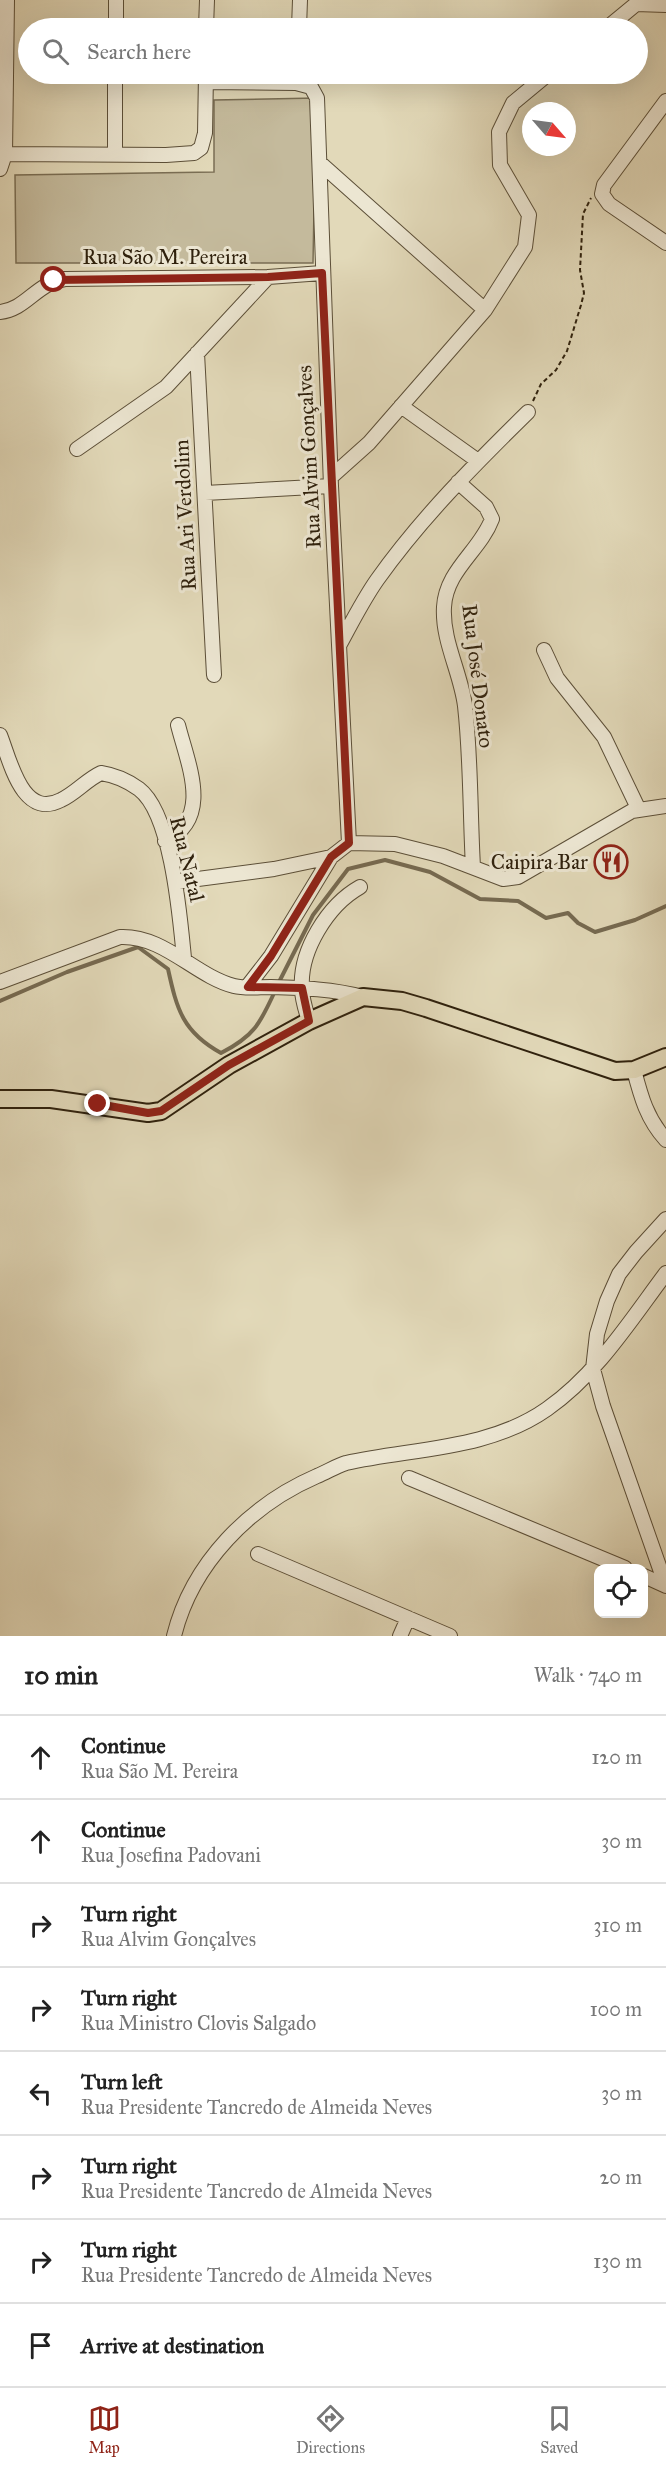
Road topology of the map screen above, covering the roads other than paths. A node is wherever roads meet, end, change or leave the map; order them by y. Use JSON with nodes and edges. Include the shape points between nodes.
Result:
{"nodes":[{"id":1,"x":6,"y":0,"type":"edge"},
{"id":2,"x":116,"y":0,"type":"edge"},
{"id":3,"x":207,"y":0,"type":"edge"},
{"id":4,"x":300,"y":0,"type":"edge"},
{"id":5,"x":648,"y":1,"type":"edge"},
{"id":6,"x":666,"y":5,"type":"edge"},
{"id":7,"x":116,"y":18,"type":"edge"},
{"id":8,"x":206,"y":18,"type":"edge"},
{"id":9,"x":299,"y":18,"type":"edge"},
{"id":10,"x":619,"y":18,"type":"edge"},
{"id":11,"x":115,"y":84,"type":"edge"},
{"id":12,"x":206,"y":84,"type":"edge"},
{"id":13,"x":306,"y":84,"type":"edge"},
{"id":14,"x":536,"y":84,"type":"edge"},
{"id":15,"x":666,"y":101,"type":"edge"},
{"id":16,"x":3,"y":151,"type":"edge"},
{"id":17,"x":115,"y":154,"type":"junction"},
{"id":18,"x":320,"y":163,"type":"junction"},
{"id":19,"x":0,"y":169,"type":"edge"},
{"id":20,"x":666,"y":243,"type":"edge"},
{"id":21,"x":322,"y":273,"type":"junction"},
{"id":22,"x":268,"y":277,"type":"junction"},
{"id":23,"x":485,"y":310,"type":"junction"},
{"id":24,"x":0,"y":312,"type":"edge"},
{"id":25,"x":198,"y":353,"type":"junction"},
{"id":26,"x":401,"y":406,"type":"junction"},
{"id":27,"x":528,"y":412,"type":"road end"},
{"id":28,"x":77,"y":449,"type":"dead end"},
{"id":29,"x":478,"y":461,"type":"junction"},
{"id":30,"x":331,"y":482,"type":"junction"},
{"id":31,"x":458,"y":482,"type":"junction"},
{"id":32,"x":205,"y":493,"type":"junction"},
{"id":33,"x":340,"y":644,"type":"junction"},
{"id":34,"x":544,"y":650,"type":"dead end"},
{"id":35,"x":214,"y":675,"type":"dead end"},
{"id":36,"x":178,"y":724,"type":"dead end"},
{"id":37,"x":0,"y":735,"type":"edge"},
{"id":38,"x":666,"y":806,"type":"edge"},
{"id":39,"x":638,"y":808,"type":"junction"},
{"id":40,"x":165,"y":841,"type":"junction"},
{"id":41,"x":349,"y":843,"type":"junction"},
{"id":42,"x":331,"y":857,"type":"junction"},
{"id":43,"x":472,"y":867,"type":"junction"},
{"id":44,"x":175,"y":882,"type":"junction"},
{"id":45,"x":360,"y":887,"type":"dead end"},
{"id":46,"x":184,"y":958,"type":"junction"},
{"id":47,"x":0,"y":982,"type":"edge"},
{"id":48,"x":252,"y":987,"type":"junction"},
{"id":49,"x":298,"y":988,"type":"junction"},
{"id":50,"x":363,"y":998,"type":"junction"},
{"id":51,"x":309,"y":1021,"type":"junction"},
{"id":52,"x":666,"y":1057,"type":"edge"},
{"id":53,"x":634,"y":1070,"type":"junction"},
{"id":54,"x":0,"y":1099,"type":"edge"},
{"id":55,"x":666,"y":1139,"type":"edge"},
{"id":56,"x":666,"y":1219,"type":"edge"},
{"id":57,"x":666,"y":1273,"type":"edge"},
{"id":58,"x":593,"y":1369,"type":"junction"},
{"id":59,"x":409,"y":1478,"type":"dead end"},
{"id":60,"x":258,"y":1554,"type":"dead end"},
{"id":61,"x":613,"y":1564,"type":"edge"},
{"id":62,"x":648,"y":1578,"type":"edge"},
{"id":63,"x":666,"y":1586,"type":"edge"},
{"id":64,"x":408,"y":1618,"type":"junction"},
{"id":65,"x":174,"y":1636,"type":"edge"},
{"id":66,"x":400,"y":1636,"type":"edge"},
{"id":67,"x":450,"y":1636,"type":"edge"}],
"edges":[{"from":1,"to":16,"type":"street"},
{"from":2,"to":7,"type":"street"},
{"from":3,"to":8,"type":"street"},
{"from":4,"to":9,"type":"street"},
{"from":5,"to":6,"type":"street"},
{"from":5,"to":10,"type":"street","via":[[636,4]]},
{"from":11,"to":17,"type":"street"},
{"from":12,"to":17,"type":"street","via":[[206,133],[201,148],[194,153],[166,155]]},
{"from":13,"to":18,"type":"street","name":"Rua Alvim Gonçalves","via":[[318,98]]},
{"from":14,"to":23,"type":"street","via":[[513,103],[499,132],[500,165],[530,215],[529,231],[525,247]]},
{"from":15,"to":20,"type":"street","via":[[604,185],[602,194],[609,204]]},
{"from":16,"to":17,"type":"street"},
{"from":16,"to":19,"type":"street"},
{"from":18,"to":21,"type":"street","name":"Rua Alvim Gonçalves"},
{"from":18,"to":23,"type":"street"},
{"from":21,"to":22,"type":"street","name":"Rua São M. Pereira"},
{"from":21,"to":30,"type":"street","name":"Rua Alvim Gonçalves"},
{"from":22,"to":24,"type":"street","name":"Rua São M. Pereira","via":[[65,279],[42,286],[20,306]]},
{"from":22,"to":25,"type":"street"},
{"from":23,"to":26,"type":"street"},
{"from":25,"to":28,"type":"street","via":[[149,401]]},
{"from":25,"to":32,"type":"street","name":"Rua Ari Verdolim"},
{"from":26,"to":29,"type":"street"},
{"from":26,"to":30,"type":"street"},
{"from":27,"to":29,"type":"street"},
{"from":29,"to":31,"type":"street"},
{"from":30,"to":32,"type":"street"},
{"from":30,"to":33,"type":"street","name":"Rua Alvim Gonçalves"},
{"from":31,"to":33,"type":"street","via":[[376,580]]},
{"from":31,"to":43,"type":"street","name":"Rua José Donato","via":[[486,507],[492,519],[458,567],[444,607],[465,706]]},
{"from":32,"to":35,"type":"street","name":"Rua Ari Verdolim"},
{"from":33,"to":41,"type":"street","name":"Rua Alvim Gonçalves"},
{"from":34,"to":39,"type":"street","via":[[557,678],[604,737]]},
{"from":36,"to":40,"type":"street","via":[[194,802],[187,826]]},
{"from":37,"to":40,"type":"street","name":"Rua Natal","via":[[29,798],[52,803],[92,777],[110,775],[140,790],[149,801]]},
{"from":38,"to":39,"type":"street"},
{"from":39,"to":43,"type":"street","via":[[518,877],[503,879]]},
{"from":40,"to":44,"type":"street","name":"Rua Natal"},
{"from":41,"to":42,"type":"street"},
{"from":41,"to":43,"type":"street","via":[[395,844]]},
{"from":42,"to":44,"type":"street","via":[[264,871]]},
{"from":42,"to":48,"type":"street"},
{"from":44,"to":46,"type":"street","name":"Rua Natal"},
{"from":45,"to":49,"type":"street","via":[[343,897],[320,927]]},
{"from":46,"to":47,"type":"street","via":[[140,938],[120,937]]},
{"from":46,"to":48,"type":"street","via":[[224,982]]},
{"from":48,"to":49,"type":"street"},
{"from":49,"to":50,"type":"street"},
{"from":49,"to":51,"type":"street"},
{"from":50,"to":51,"type":"main road"},
{"from":50,"to":53,"type":"main road","via":[[402,1001],[594,1066]]},
{"from":51,"to":54,"type":"main road","via":[[229,1065],[161,1111],[148,1113],[51,1099]]},
{"from":52,"to":53,"type":"main road"},
{"from":53,"to":55,"type":"street","via":[[642,1103],[651,1122]]},
{"from":56,"to":58,"type":"street","via":[[636,1252],[611,1292],[597,1334]]},
{"from":57,"to":58,"type":"street"},
{"from":58,"to":63,"type":"street"},
{"from":58,"to":65,"type":"street","via":[[546,1410],[502,1433],[344,1464],[285,1490],[242,1522],[210,1561],[179,1618]]},
{"from":59,"to":61,"type":"street"},
{"from":60,"to":64,"type":"street"},
{"from":62,"to":63,"type":"street"},
{"from":64,"to":66,"type":"street"},
{"from":64,"to":67,"type":"street"}]}
